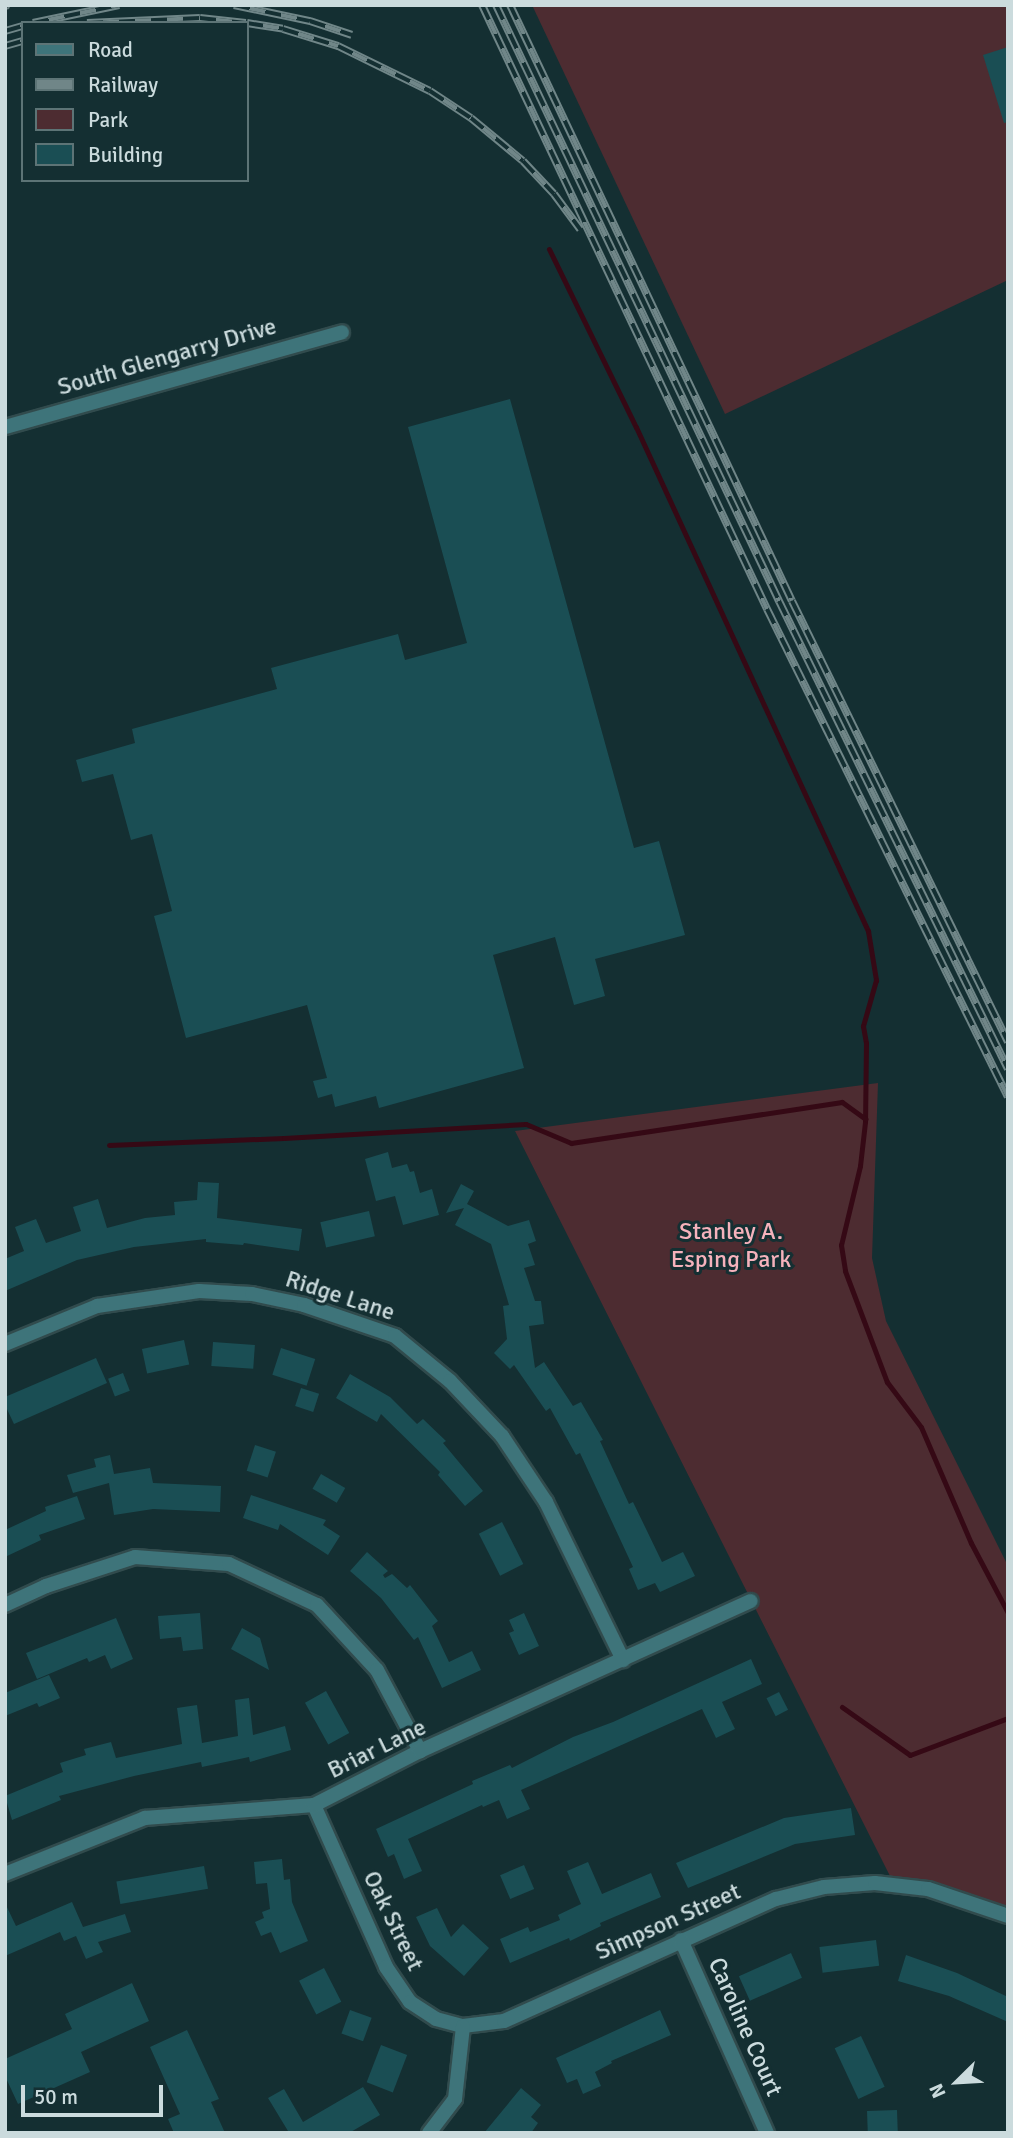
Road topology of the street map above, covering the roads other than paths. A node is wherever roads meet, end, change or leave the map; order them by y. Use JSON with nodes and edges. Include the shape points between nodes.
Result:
{"nodes":[{"id":1,"x":342,"y":332,"type":"dead end"},
{"id":2,"x":5,"y":427,"type":"edge"},
{"id":3,"x":5,"y":1344,"type":"edge"},
{"id":4,"x":751,"y":1601,"type":"dead end"},
{"id":5,"x":5,"y":1605,"type":"edge"},
{"id":6,"x":623,"y":1660,"type":"junction"},
{"id":7,"x":421,"y":1751,"type":"junction"},
{"id":8,"x":314,"y":1805,"type":"junction"},
{"id":9,"x":5,"y":1874,"type":"edge"},
{"id":10,"x":1008,"y":1916,"type":"edge"},
{"id":11,"x":681,"y":1940,"type":"junction"},
{"id":12,"x":463,"y":2026,"type":"junction"},
{"id":13,"x":429,"y":2133,"type":"edge"},
{"id":14,"x":768,"y":2133,"type":"edge"}],
"edges":[{"from":1,"to":2,"type":"street","name":"South Glengarry Drive"},
{"from":3,"to":6,"type":"street","name":"Ridge Lane","via":[[97,1306],[199,1291],[252,1294],[304,1305],[395,1336],[450,1381],[502,1436],[546,1502]]},
{"from":4,"to":6,"type":"street","name":"Briar Lane"},
{"from":5,"to":7,"type":"street","via":[[46,1586],[135,1557],[229,1564],[317,1605],[377,1670]]},
{"from":6,"to":7,"type":"street","name":"Briar Lane"},
{"from":7,"to":8,"type":"street","name":"Briar Lane"},
{"from":8,"to":9,"type":"street","name":"Briar Lane","via":[[145,1818]]},
{"from":8,"to":12,"type":"street","name":"Oak Street","via":[[386,1967],[410,2002],[436,2019]]},
{"from":10,"to":11,"type":"street","name":"Simpson Street","via":[[928,1889],[863,1884],[824,1887],[776,1899]]},
{"from":11,"to":12,"type":"street","name":"Simpson Street","via":[[504,2021]]},
{"from":11,"to":14,"type":"street","name":"Caroline Court"},
{"from":12,"to":13,"type":"street","via":[[455,2099]]}]}
